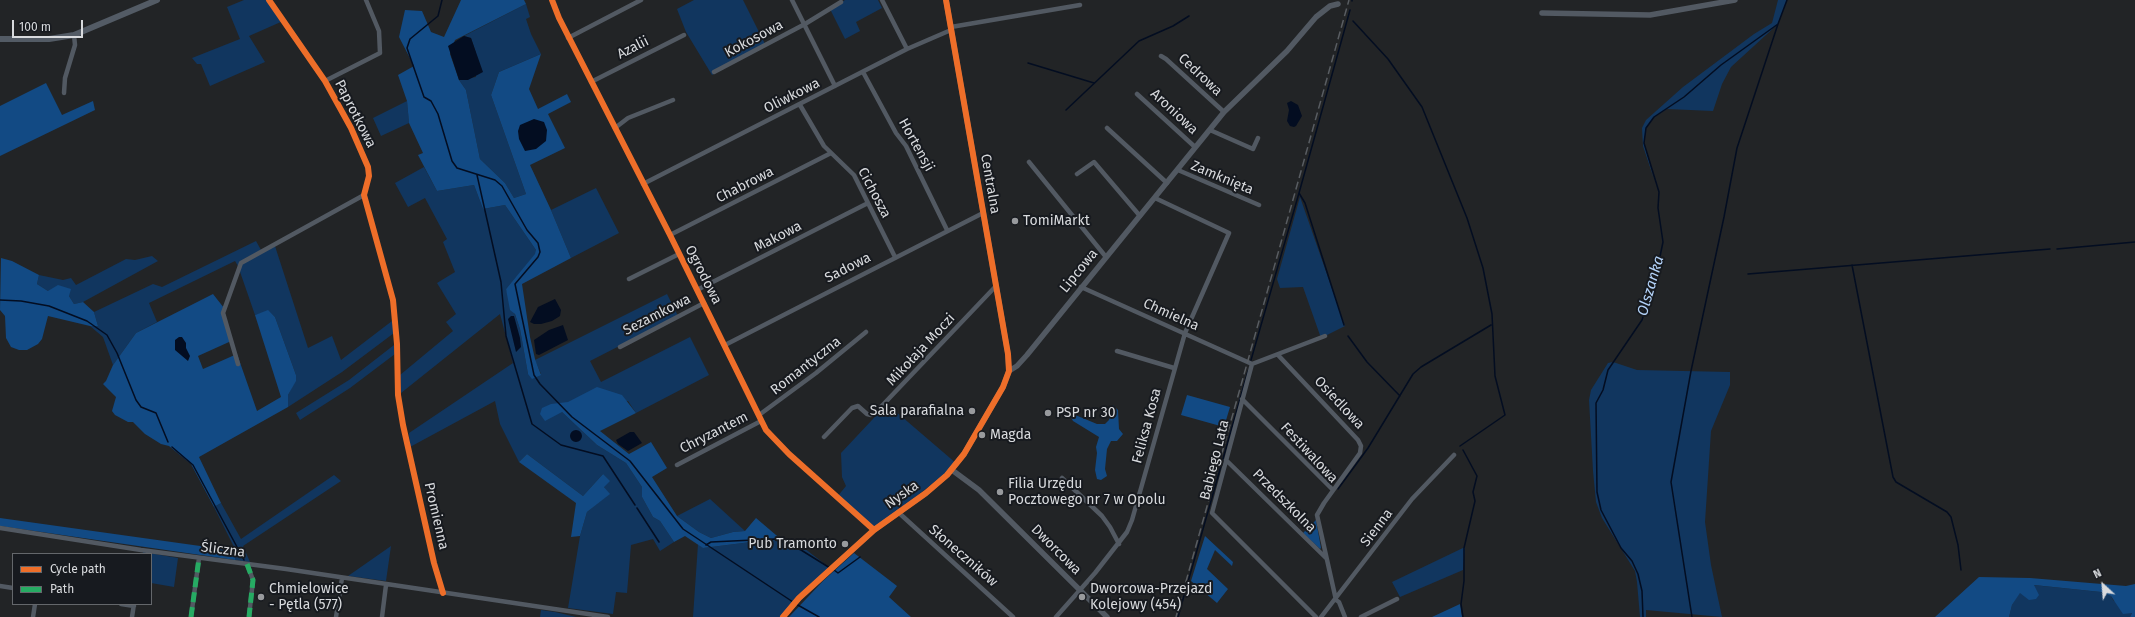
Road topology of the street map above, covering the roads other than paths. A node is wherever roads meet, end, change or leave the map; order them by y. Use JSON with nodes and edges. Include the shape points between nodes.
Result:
{"nodes":[{"id":1,"x":157,"y":0,"type":"edge"},
{"id":2,"x":269,"y":0,"type":"edge"},
{"id":3,"x":366,"y":0,"type":"edge"},
{"id":4,"x":552,"y":0,"type":"edge"},
{"id":5,"x":641,"y":0,"type":"edge"},
{"id":6,"x":792,"y":0,"type":"edge"},
{"id":7,"x":882,"y":0,"type":"edge"},
{"id":8,"x":946,"y":0,"type":"edge"},
{"id":9,"x":1735,"y":0,"type":"edge"},
{"id":10,"x":635,"y":1,"type":"edge"},
{"id":11,"x":841,"y":2,"type":"dead end"},
{"id":12,"x":1339,"y":2,"type":"edge"},
{"id":13,"x":1080,"y":5,"type":"dead end"},
{"id":14,"x":1542,"y":13,"type":"dead end"},
{"id":15,"x":805,"y":24,"type":"junction"},
{"id":16,"x":951,"y":28,"type":"junction"},
{"id":17,"x":74,"y":35,"type":"junction"},
{"id":18,"x":684,"y":35,"type":"dead end"},
{"id":19,"x":568,"y":38,"type":"junction"},
{"id":20,"x":0,"y":39,"type":"edge"},
{"id":21,"x":907,"y":48,"type":"junction"},
{"id":22,"x":1161,"y":56,"type":"dead end"},
{"id":23,"x":714,"y":72,"type":"dead end"},
{"id":24,"x":863,"y":72,"type":"junction"},
{"id":25,"x":325,"y":81,"type":"junction"},
{"id":26,"x":591,"y":82,"type":"junction"},
{"id":27,"x":835,"y":86,"type":"junction"},
{"id":28,"x":64,"y":93,"type":"dead end"},
{"id":29,"x":1137,"y":94,"type":"dead end"},
{"id":30,"x":673,"y":100,"type":"dead end"},
{"id":31,"x":800,"y":105,"type":"junction"},
{"id":32,"x":1224,"y":112,"type":"junction"},
{"id":33,"x":615,"y":128,"type":"junction"},
{"id":34,"x":1107,"y":128,"type":"dead end"},
{"id":35,"x":1210,"y":130,"type":"junction"},
{"id":36,"x":1258,"y":138,"type":"dead end"},
{"id":37,"x":1195,"y":148,"type":"junction"},
{"id":38,"x":831,"y":153,"type":"junction"},
{"id":39,"x":1029,"y":162,"type":"dead end"},
{"id":40,"x":1178,"y":170,"type":"junction"},
{"id":41,"x":1077,"y":174,"type":"dead end"},
{"id":42,"x":1167,"y":182,"type":"junction"},
{"id":43,"x":643,"y":184,"type":"junction"},
{"id":44,"x":364,"y":195,"type":"junction"},
{"id":45,"x":1155,"y":198,"type":"junction"},
{"id":46,"x":868,"y":204,"type":"junction"},
{"id":47,"x":1259,"y":205,"type":"dead end"},
{"id":48,"x":982,"y":213,"type":"junction"},
{"id":49,"x":1140,"y":216,"type":"junction"},
{"id":50,"x":947,"y":230,"type":"junction"},
{"id":51,"x":670,"y":235,"type":"junction"},
{"id":52,"x":679,"y":254,"type":"junction"},
{"id":53,"x":895,"y":257,"type":"junction"},
{"id":54,"x":1106,"y":257,"type":"junction"},
{"id":55,"x":629,"y":279,"type":"dead end"},
{"id":56,"x":996,"y":287,"type":"junction"},
{"id":57,"x":1081,"y":287,"type":"junction"},
{"id":58,"x":697,"y":290,"type":"junction"},
{"id":59,"x":704,"y":303,"type":"junction"},
{"id":60,"x":866,"y":332,"type":"dead end"},
{"id":61,"x":1185,"y":333,"type":"junction"},
{"id":62,"x":1324,"y":336,"type":"dead end"},
{"id":63,"x":725,"y":345,"type":"junction"},
{"id":64,"x":620,"y":347,"type":"dead end"},
{"id":65,"x":1117,"y":351,"type":"dead end"},
{"id":66,"x":1278,"y":355,"type":"junction"},
{"id":67,"x":238,"y":364,"type":"dead end"},
{"id":68,"x":1252,"y":364,"type":"junction"},
{"id":69,"x":1174,"y":368,"type":"junction"},
{"id":70,"x":1008,"y":371,"type":"junction"},
{"id":71,"x":1242,"y":399,"type":"junction"},
{"id":72,"x":759,"y":416,"type":"junction"},
{"id":73,"x":762,"y":421,"type":"junction"},
{"id":74,"x":824,"y":437,"type":"dead end"},
{"id":75,"x":1454,"y":455,"type":"dead end"},
{"id":76,"x":1226,"y":460,"type":"junction"},
{"id":77,"x":677,"y":465,"type":"dead end"},
{"id":78,"x":952,"y":470,"type":"junction"},
{"id":79,"x":1062,"y":478,"type":"dead end"},
{"id":80,"x":1333,"y":490,"type":"junction"},
{"id":81,"x":898,"y":512,"type":"junction"},
{"id":82,"x":0,"y":528,"type":"edge"},
{"id":83,"x":874,"y":530,"type":"junction"},
{"id":84,"x":1119,"y":544,"type":"junction"},
{"id":85,"x":141,"y":552,"type":"edge"},
{"id":86,"x":152,"y":553,"type":"edge"},
{"id":87,"x":199,"y":558,"type":"junction"},
{"id":88,"x":1326,"y":558,"type":"junction"},
{"id":89,"x":247,"y":564,"type":"junction"},
{"id":90,"x":342,"y":578,"type":"junction"},
{"id":91,"x":386,"y":585,"type":"junction"},
{"id":92,"x":0,"y":586,"type":"edge"},
{"id":93,"x":12,"y":588,"type":"edge"},
{"id":94,"x":1080,"y":590,"type":"junction"},
{"id":95,"x":443,"y":593,"type":"junction"},
{"id":96,"x":1397,"y":599,"type":"dead end"},
{"id":97,"x":1336,"y":600,"type":"junction"},
{"id":98,"x":35,"y":605,"type":"edge"},
{"id":99,"x":134,"y":605,"type":"edge"},
{"id":100,"x":33,"y":617,"type":"edge"},
{"id":101,"x":132,"y":617,"type":"edge"},
{"id":102,"x":191,"y":617,"type":"edge"},
{"id":103,"x":249,"y":617,"type":"edge"},
{"id":104,"x":336,"y":617,"type":"edge"},
{"id":105,"x":382,"y":617,"type":"edge"},
{"id":106,"x":608,"y":617,"type":"edge"},
{"id":107,"x":783,"y":617,"type":"edge"},
{"id":108,"x":1013,"y":617,"type":"edge"},
{"id":109,"x":1056,"y":617,"type":"edge"},
{"id":110,"x":1107,"y":617,"type":"edge"},
{"id":111,"x":1316,"y":617,"type":"edge"},
{"id":112,"x":1321,"y":617,"type":"edge"},
{"id":113,"x":1345,"y":617,"type":"edge"},
{"id":114,"x":1361,"y":617,"type":"edge"}],
"edges":[{"from":1,"to":17,"type":"main road"},
{"from":2,"to":25,"type":"street","name":"Paprotkowa"},
{"from":3,"to":25,"type":"street","via":[[380,31],[380,53]]},
{"from":4,"to":19,"type":"street","name":"Ogrodowa"},
{"from":5,"to":10,"type":"street"},
{"from":6,"to":15,"type":"street"},
{"from":7,"to":21,"type":"street"},
{"from":8,"to":16,"type":"street","name":"Centralna"},
{"from":9,"to":14,"type":"street","via":[[1650,15]]},
{"from":10,"to":19,"type":"street"},
{"from":11,"to":15,"type":"street","name":"Kokosowa"},
{"from":12,"to":32,"type":"street","name":"Lipcowa","via":[[1316,18],[1287,51]]},
{"from":13,"to":16,"type":"street","name":"Oliwkowa"},
{"from":15,"to":23,"type":"street","name":"Kokosowa"},
{"from":15,"to":27,"type":"street"},
{"from":16,"to":21,"type":"street","name":"Oliwkowa"},
{"from":16,"to":48,"type":"street","name":"Centralna"},
{"from":17,"to":20,"type":"main road","via":[[49,39]]},
{"from":17,"to":28,"type":"street","via":[[75,44],[64,78]]},
{"from":18,"to":26,"type":"street","name":"Azalii"},
{"from":19,"to":26,"type":"street","name":"Ogrodowa"},
{"from":21,"to":24,"type":"street","name":"Oliwkowa"},
{"from":22,"to":32,"type":"street","name":"Cedrowa"},
{"from":24,"to":27,"type":"street","name":"Oliwkowa"},
{"from":24,"to":50,"type":"street","name":"Hortensji","via":[[896,133],[906,146]]},
{"from":25,"to":44,"type":"street","name":"Paprotkowa","via":[[367,164],[369,176]]},
{"from":26,"to":33,"type":"street","name":"Ogrodowa"},
{"from":27,"to":31,"type":"street","name":"Oliwkowa"},
{"from":29,"to":37,"type":"street","name":"Aroniowa"},
{"from":30,"to":33,"type":"street","via":[[628,118]]},
{"from":31,"to":38,"type":"street","name":"Cichosza","via":[[817,137]]},
{"from":31,"to":43,"type":"street","name":"Oliwkowa"},
{"from":32,"to":35,"type":"street","name":"Lipcowa"},
{"from":33,"to":43,"type":"street","name":"Ogrodowa"},
{"from":34,"to":42,"type":"street"},
{"from":35,"to":36,"type":"street","via":[[1253,149]]},
{"from":35,"to":37,"type":"street","name":"Lipcowa"},
{"from":37,"to":40,"type":"street","name":"Lipcowa"},
{"from":38,"to":46,"type":"street","name":"Cichosza","via":[[854,175]]},
{"from":38,"to":51,"type":"street","name":"Chabrowa"},
{"from":39,"to":54,"type":"street"},
{"from":40,"to":42,"type":"street","name":"Lipcowa"},
{"from":40,"to":47,"type":"street","name":"Zamknięta"},
{"from":41,"to":49,"type":"street","via":[[1094,162]]},
{"from":42,"to":45,"type":"street","name":"Lipcowa"},
{"from":43,"to":51,"type":"street","name":"Ogrodowa"},
{"from":44,"to":67,"type":"street","via":[[241,263],[223,313]]},
{"from":44,"to":95,"type":"street","name":"Promienna","via":[[393,300],[398,395],[434,563]]},
{"from":45,"to":49,"type":"street","name":"Lipcowa"},
{"from":45,"to":61,"type":"street","name":"Feliksa Kosa","via":[[1230,233]]},
{"from":46,"to":53,"type":"street","name":"Cichosza"},
{"from":46,"to":58,"type":"street","name":"Makowa"},
{"from":48,"to":50,"type":"street","name":"Sadowa"},
{"from":48,"to":56,"type":"street","name":"Centralna"},
{"from":49,"to":54,"type":"street","name":"Lipcowa"},
{"from":50,"to":53,"type":"street","name":"Sadowa"},
{"from":51,"to":52,"type":"street","name":"Ogrodowa"},
{"from":52,"to":55,"type":"street"},
{"from":52,"to":58,"type":"street","name":"Ogrodowa"},
{"from":53,"to":63,"type":"street","name":"Sadowa"},
{"from":54,"to":57,"type":"street","name":"Lipcowa"},
{"from":56,"to":70,"type":"street","name":"Centralna","via":[[1008,354]]},
{"from":56,"to":74,"type":"street","name":"Mikołaja Moczi","via":[[877,411],[871,415],[858,406],[852,408]]},
{"from":57,"to":61,"type":"street","name":"Chmielna"},
{"from":57,"to":70,"type":"street","name":"Lipcowa","via":[[1017,366]]},
{"from":58,"to":59,"type":"street","name":"Ogrodowa"},
{"from":59,"to":63,"type":"street","name":"Ogrodowa"},
{"from":59,"to":64,"type":"street","name":"Sezamkowa"},
{"from":60,"to":72,"type":"street","name":"Romantyczna"},
{"from":61,"to":68,"type":"street","name":"Chmielna"},
{"from":61,"to":69,"type":"street","name":"Feliksa Kosa"},
{"from":62,"to":66,"type":"street"},
{"from":63,"to":72,"type":"street","name":"Ogrodowa"},
{"from":65,"to":69,"type":"street"},
{"from":66,"to":68,"type":"street"},
{"from":66,"to":80,"type":"street","name":"Osiedlowa","via":[[1361,444],[1360,453]]},
{"from":68,"to":71,"type":"street","name":"Babiego Lata"},
{"from":69,"to":84,"type":"street","name":"Feliksa Kosa","via":[[1132,520]]},
{"from":70,"to":78,"type":"street","name":"Nyska","via":[[1002,387],[964,454]]},
{"from":71,"to":76,"type":"street","name":"Babiego Lata"},
{"from":71,"to":80,"type":"street","name":"Festiwalowa"},
{"from":72,"to":73,"type":"street","name":"Ogrodowa"},
{"from":73,"to":77,"type":"street","name":"Chryzantem"},
{"from":73,"to":83,"type":"street","name":"Ogrodowa","via":[[772,437],[789,454]]},
{"from":75,"to":97,"type":"street","name":"Sienna","via":[[1412,499]]},
{"from":76,"to":88,"type":"street","name":"Przedszkolna"},
{"from":76,"to":111,"type":"street","name":"Babiego Lata","via":[[1212,513]]},
{"from":78,"to":81,"type":"street","name":"Nyska","via":[[933,488]]},
{"from":78,"to":94,"type":"street","name":"Dworcowa","via":[[979,490]]},
{"from":79,"to":84,"type":"street","via":[[1102,516]]},
{"from":80,"to":88,"type":"street","name":"Festiwalowa","via":[[1317,515]]},
{"from":81,"to":83,"type":"street","name":"Nyska"},
{"from":81,"to":108,"type":"street","name":"Słoneczników"},
{"from":82,"to":85,"type":"street","name":"Śliczna"},
{"from":83,"to":107,"type":"street","name":"Nyska"},
{"from":84,"to":94,"type":"street","name":"Feliksa Kosa"},
{"from":86,"to":87,"type":"street","name":"Śliczna"},
{"from":87,"to":89,"type":"street","name":"Śliczna"},
{"from":87,"to":102,"type":"street"},
{"from":88,"to":97,"type":"street","name":"Festiwalowa"},
{"from":89,"to":90,"type":"street","name":"Śliczna"},
{"from":89,"to":103,"type":"street","via":[[253,580]]},
{"from":90,"to":91,"type":"street","name":"Śliczna"},
{"from":90,"to":104,"type":"street"},
{"from":91,"to":95,"type":"street","name":"Śliczna"},
{"from":91,"to":105,"type":"street"},
{"from":92,"to":93,"type":"street"},
{"from":94,"to":109,"type":"street","name":"Feliksa Kosa"},
{"from":94,"to":110,"type":"street","name":"Dworcowa"},
{"from":95,"to":106,"type":"street","name":"Śliczna"},
{"from":96,"to":114,"type":"street"},
{"from":97,"to":112,"type":"street","name":"Sienna"},
{"from":97,"to":113,"type":"street","name":"Festiwalowa"},
{"from":98,"to":100,"type":"street"},
{"from":99,"to":101,"type":"street"}]}
